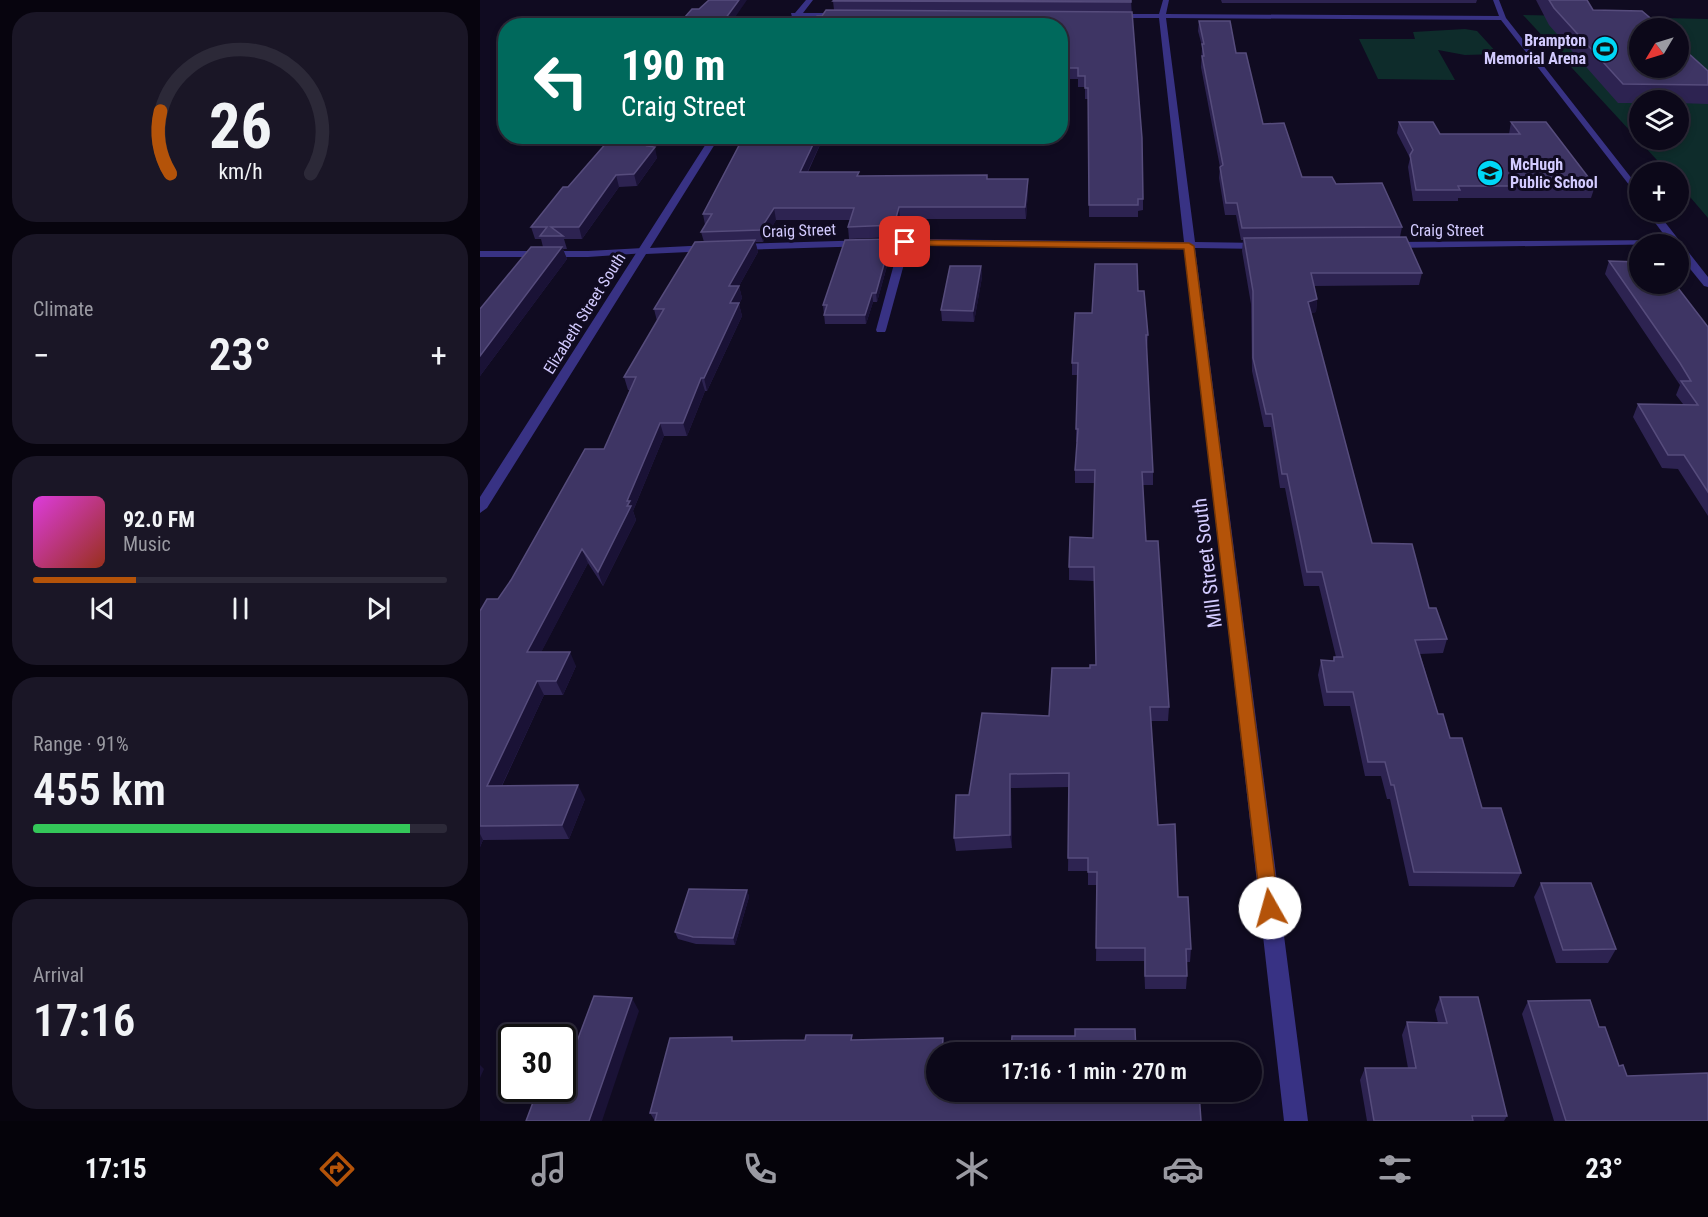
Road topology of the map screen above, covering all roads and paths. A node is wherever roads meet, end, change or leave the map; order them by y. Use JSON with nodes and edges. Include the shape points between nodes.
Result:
{"nodes":[{"id":1,"x":810,"y":0,"type":"edge"},
{"id":2,"x":1166,"y":0,"type":"edge"},
{"id":3,"x":1496,"y":0,"type":"edge"},
{"id":4,"x":794,"y":15,"type":"junction"},
{"id":5,"x":854,"y":15,"type":"edge"},
{"id":6,"x":1103,"y":16,"type":"edge"},
{"id":7,"x":1162,"y":16,"type":"junction"},
{"id":8,"x":792,"y":18,"type":"edge"},
{"id":9,"x":1503,"y":18,"type":"junction"},
{"id":10,"x":711,"y":144,"type":"edge"},
{"id":11,"x":1629,"y":182,"type":"edge"},
{"id":12,"x":1660,"y":222,"type":"edge"},
{"id":13,"x":1669,"y":234,"type":"edge"},
{"id":14,"x":905,"y":242,"type":"junction"},
{"id":15,"x":1377,"y":245,"type":"edge"},
{"id":16,"x":1629,"y":245,"type":"edge"},
{"id":17,"x":1189,"y":246,"type":"junction"},
{"id":18,"x":1271,"y":246,"type":"edge"},
{"id":19,"x":643,"y":251,"type":"junction"},
{"id":20,"x":480,"y":254,"type":"edge"},
{"id":21,"x":1689,"y":260,"type":"edge"},
{"id":22,"x":1708,"y":284,"type":"edge"},
{"id":23,"x":881,"y":330,"type":"dead end"},
{"id":24,"x":480,"y":508,"type":"edge"},
{"id":25,"x":1296,"y":1121,"type":"edge"}],
"edges":[{"from":1,"to":4,"type":"street"},
{"from":2,"to":7,"type":"street","name":"Mill Street South"},
{"from":3,"to":9,"type":"street"},
{"from":4,"to":5,"type":"street"},
{"from":4,"to":8,"type":"street"},
{"from":6,"to":7,"type":"street"},
{"from":7,"to":9,"type":"street"},
{"from":7,"to":17,"type":"street","name":"Mill Street South"},
{"from":9,"to":11,"type":"street"},
{"from":10,"to":19,"type":"street","name":"Elizabeth Street South"},
{"from":12,"to":13,"type":"street"},
{"from":14,"to":17,"type":"street","name":"Craig Street"},
{"from":14,"to":19,"type":"street","name":"Craig Street"},
{"from":14,"to":23,"type":"lane"},
{"from":15,"to":16,"type":"street","name":"Craig Street"},
{"from":17,"to":18,"type":"street","name":"Craig Street"},
{"from":17,"to":25,"type":"street","name":"Mill Street South"},
{"from":19,"to":20,"type":"lane"},
{"from":19,"to":24,"type":"street","name":"Elizabeth Street South"},
{"from":21,"to":22,"type":"street"}]}
